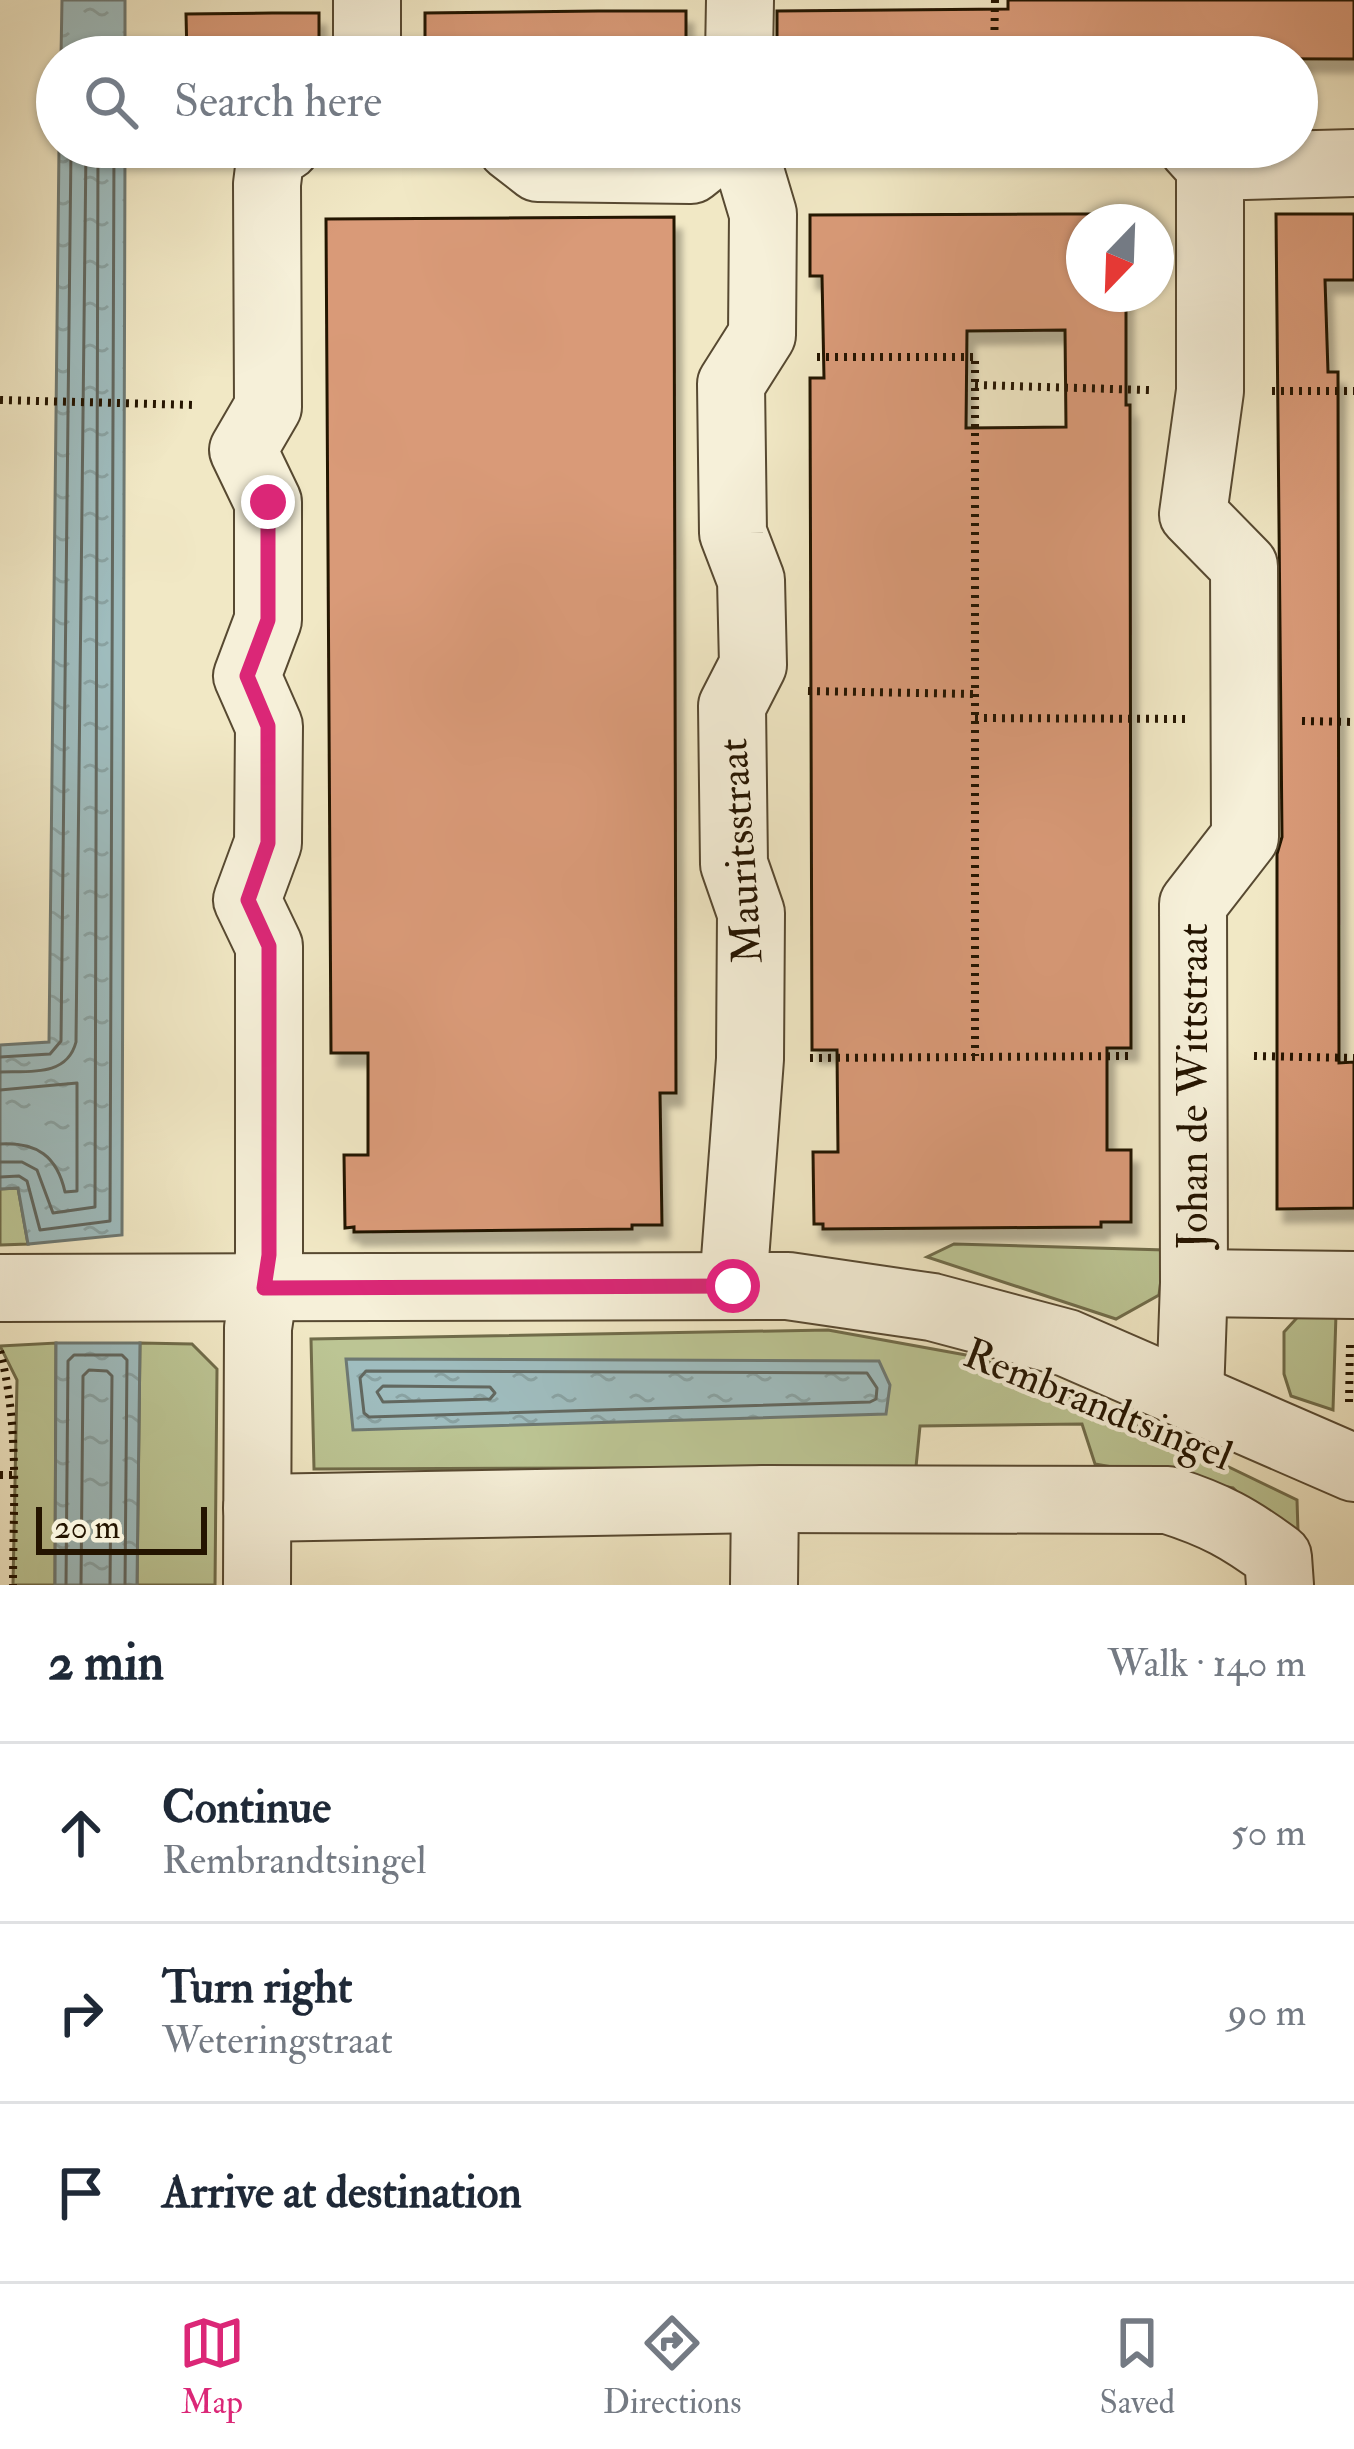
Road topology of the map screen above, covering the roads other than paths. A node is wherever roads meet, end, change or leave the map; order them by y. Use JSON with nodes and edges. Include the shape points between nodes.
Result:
{"nodes":[{"id":1,"x":367,"y":0,"type":"edge"},
{"id":2,"x":740,"y":0,"type":"edge"},
{"id":3,"x":367,"y":36,"type":"edge"},
{"id":4,"x":740,"y":36,"type":"edge"},
{"id":5,"x":1318,"y":162,"type":"edge"},
{"id":6,"x":1354,"y":163,"type":"edge"},
{"id":7,"x":273,"y":168,"type":"edge"},
{"id":8,"x":589,"y":168,"type":"edge"},
{"id":9,"x":694,"y":168,"type":"edge"},
{"id":10,"x":749,"y":168,"type":"edge"},
{"id":11,"x":1201,"y":168,"type":"edge"},
{"id":12,"x":1195,"y":1283,"type":"junction"},
{"id":13,"x":1354,"y":1285,"type":"edge"},
{"id":14,"x":733,"y":1286,"type":"junction"},
{"id":15,"x":0,"y":1288,"type":"edge"},
{"id":16,"x":264,"y":1288,"type":"junction"},
{"id":17,"x":1190,"y":1395,"type":"junction"},
{"id":18,"x":1354,"y":1468,"type":"edge"},
{"id":19,"x":765,"y":1499,"type":"junction"},
{"id":20,"x":257,"y":1508,"type":"junction"},
{"id":21,"x":1265,"y":1560,"type":"edge"},
{"id":22,"x":256,"y":1585,"type":"edge"},
{"id":23,"x":764,"y":1585,"type":"edge"}],
"edges":[{"from":1,"to":3,"type":"street"},
{"from":2,"to":4,"type":"street"},
{"from":5,"to":6,"type":"street"},
{"from":7,"to":16,"type":"street","via":[[268,407],[242,450],[268,502],[268,620],[247,676],[268,726],[268,843],[248,900],[269,946]]},
{"from":8,"to":9,"type":"street"},
{"from":10,"to":14,"type":"street","name":"Mauritsstraat","via":[[763,214],[762,334],[731,384],[733,533],[751,580],[752,665],[732,706],[734,864],[751,913],[750,1059]]},
{"from":11,"to":12,"type":"street","name":"Johan de Wittstraat","via":[[1210,392],[1193,514],[1244,566],[1245,837],[1193,904]]},
{"from":12,"to":13,"type":"street"},
{"from":12,"to":17,"type":"street","name":"Johan de Wittstraat"},
{"from":14,"to":16,"type":"street","name":"Rembrandtsingel"},
{"from":14,"to":17,"type":"street","name":"Rembrandtsingel","via":[[932,1306],[1067,1343]]},
{"from":15,"to":16,"type":"street","name":"Rembrandtsingel"},
{"from":16,"to":20,"type":"street"},
{"from":17,"to":18,"type":"street","name":"Rembrandtsingel"},
{"from":19,"to":20,"type":"street","name":"Rembrandtsingel"},
{"from":19,"to":21,"type":"street","name":"Rembrandtsingel","via":[[1168,1500],[1218,1516]]},
{"from":19,"to":23,"type":"street"},
{"from":20,"to":22,"type":"street"}]}
